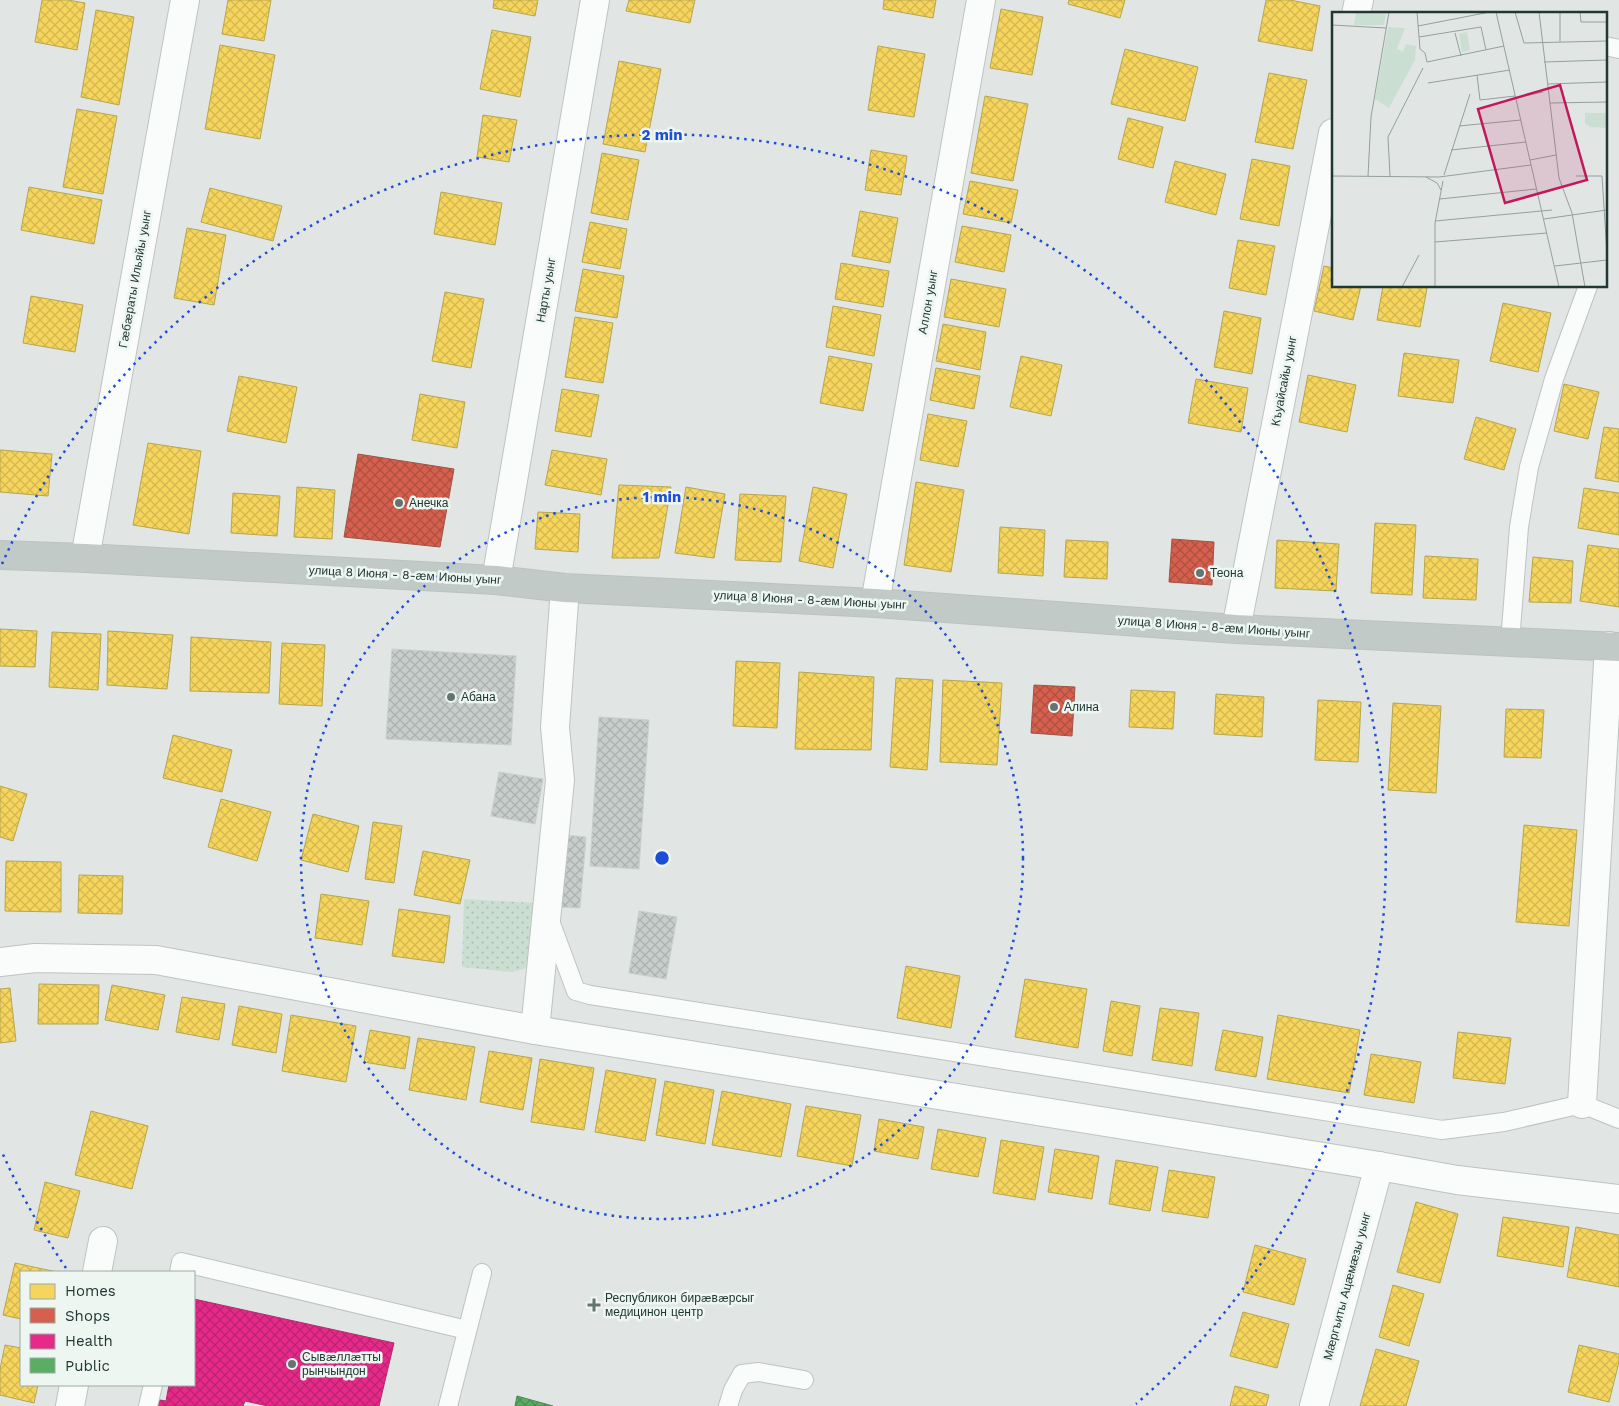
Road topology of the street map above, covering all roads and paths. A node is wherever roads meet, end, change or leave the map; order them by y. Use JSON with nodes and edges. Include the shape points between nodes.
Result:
{"nodes":[{"id":1,"x":185,"y":0,"type":"edge"},
{"id":2,"x":595,"y":0,"type":"edge"},
{"id":3,"x":981,"y":0,"type":"edge"},
{"id":4,"x":1606,"y":46,"type":"edge"},
{"id":5,"x":1619,"y":49,"type":"edge"},
{"id":6,"x":1332,"y":138,"type":"edge"},
{"id":7,"x":1587,"y":288,"type":"edge"},
{"id":8,"x":0,"y":555,"type":"edge"},
{"id":9,"x":85,"y":558,"type":"junction"},
{"id":10,"x":496,"y":580,"type":"junction"},
{"id":11,"x":566,"y":588,"type":"junction"},
{"id":12,"x":875,"y":603,"type":"junction"},
{"id":13,"x":1236,"y":629,"type":"junction"},
{"id":14,"x":1510,"y":642,"type":"junction"},
{"id":15,"x":1614,"y":646,"type":"edge"},
{"id":16,"x":547,"y":914,"type":"junction"},
{"id":17,"x":0,"y":962,"type":"edge"},
{"id":18,"x":535,"y":1030,"type":"junction"},
{"id":19,"x":1582,"y":1104,"type":"junction"},
{"id":20,"x":1619,"y":1119,"type":"edge"},
{"id":21,"x":1379,"y":1166,"type":"junction"},
{"id":22,"x":1619,"y":1199,"type":"edge"},
{"id":23,"x":104,"y":1241,"type":"dead end"},
{"id":24,"x":97,"y":1271,"type":"edge"},
{"id":25,"x":179,"y":1271,"type":"edge"},
{"id":26,"x":482,"y":1273,"type":"dead end"},
{"id":27,"x":467,"y":1330,"type":"junction"},
{"id":28,"x":804,"y":1380,"type":"dead end"},
{"id":29,"x":74,"y":1386,"type":"edge"},
{"id":30,"x":153,"y":1386,"type":"edge"},
{"id":31,"x":70,"y":1406,"type":"edge"},
{"id":32,"x":148,"y":1406,"type":"edge"},
{"id":33,"x":448,"y":1406,"type":"edge"},
{"id":34,"x":728,"y":1406,"type":"edge"},
{"id":35,"x":1314,"y":1406,"type":"edge"}],
"edges":[{"from":1,"to":9,"type":"street","name":"Гæбæраты Ильяйы уынг"},
{"from":2,"to":10,"type":"street","name":"Нарты уынг"},
{"from":3,"to":12,"type":"street","name":"Аллон уынг"},
{"from":4,"to":5,"type":"lane"},
{"from":6,"to":13,"type":"street","name":"Къуайсайы уынг"},
{"from":7,"to":14,"type":"lane","via":[[1554,379],[1529,466],[1519,527]]},
{"from":8,"to":9,"type":"highway","name":"улица 8 Июня - 8-ӕм Июны уынг"},
{"from":9,"to":10,"type":"highway","name":"улица 8 Июня - 8-ӕм Июны уынг"},
{"from":10,"to":11,"type":"highway","name":"улица 8 Июня - 8-ӕм Июны уынг"},
{"from":11,"to":12,"type":"highway","name":"улица 8 Июня - 8-ӕм Июны уынг"},
{"from":11,"to":16,"type":"street","via":[[555,727],[560,780]]},
{"from":12,"to":13,"type":"highway","name":"улица 8 Июня - 8-ӕм Июны уынг"},
{"from":13,"to":14,"type":"highway","name":"улица 8 Июня - 8-ӕм Июны уынг"},
{"from":14,"to":15,"type":"highway","name":"улица 8 Июня - 8-ӕм Июны уынг"},
{"from":15,"to":19,"type":"street"},
{"from":16,"to":18,"type":"street"},
{"from":16,"to":19,"type":"lane","via":[[576,992],[590,995],[1442,1130],[1504,1122]]},
{"from":17,"to":18,"type":"street","via":[[35,958],[156,960]]},
{"from":18,"to":21,"type":"street"},
{"from":19,"to":20,"type":"lane"},
{"from":21,"to":22,"type":"street","via":[[1457,1180]]},
{"from":21,"to":35,"type":"street","name":"Мӕргъиты Ацӕмӕзы уынг"},
{"from":23,"to":24,"type":"street"},
{"from":25,"to":27,"type":"lane","via":[[181,1262]]},
{"from":26,"to":27,"type":"lane"},
{"from":27,"to":33,"type":"lane"},
{"from":28,"to":34,"type":"lane","via":[[759,1372],[742,1374]]},
{"from":29,"to":31,"type":"street"},
{"from":30,"to":32,"type":"lane"}]}
